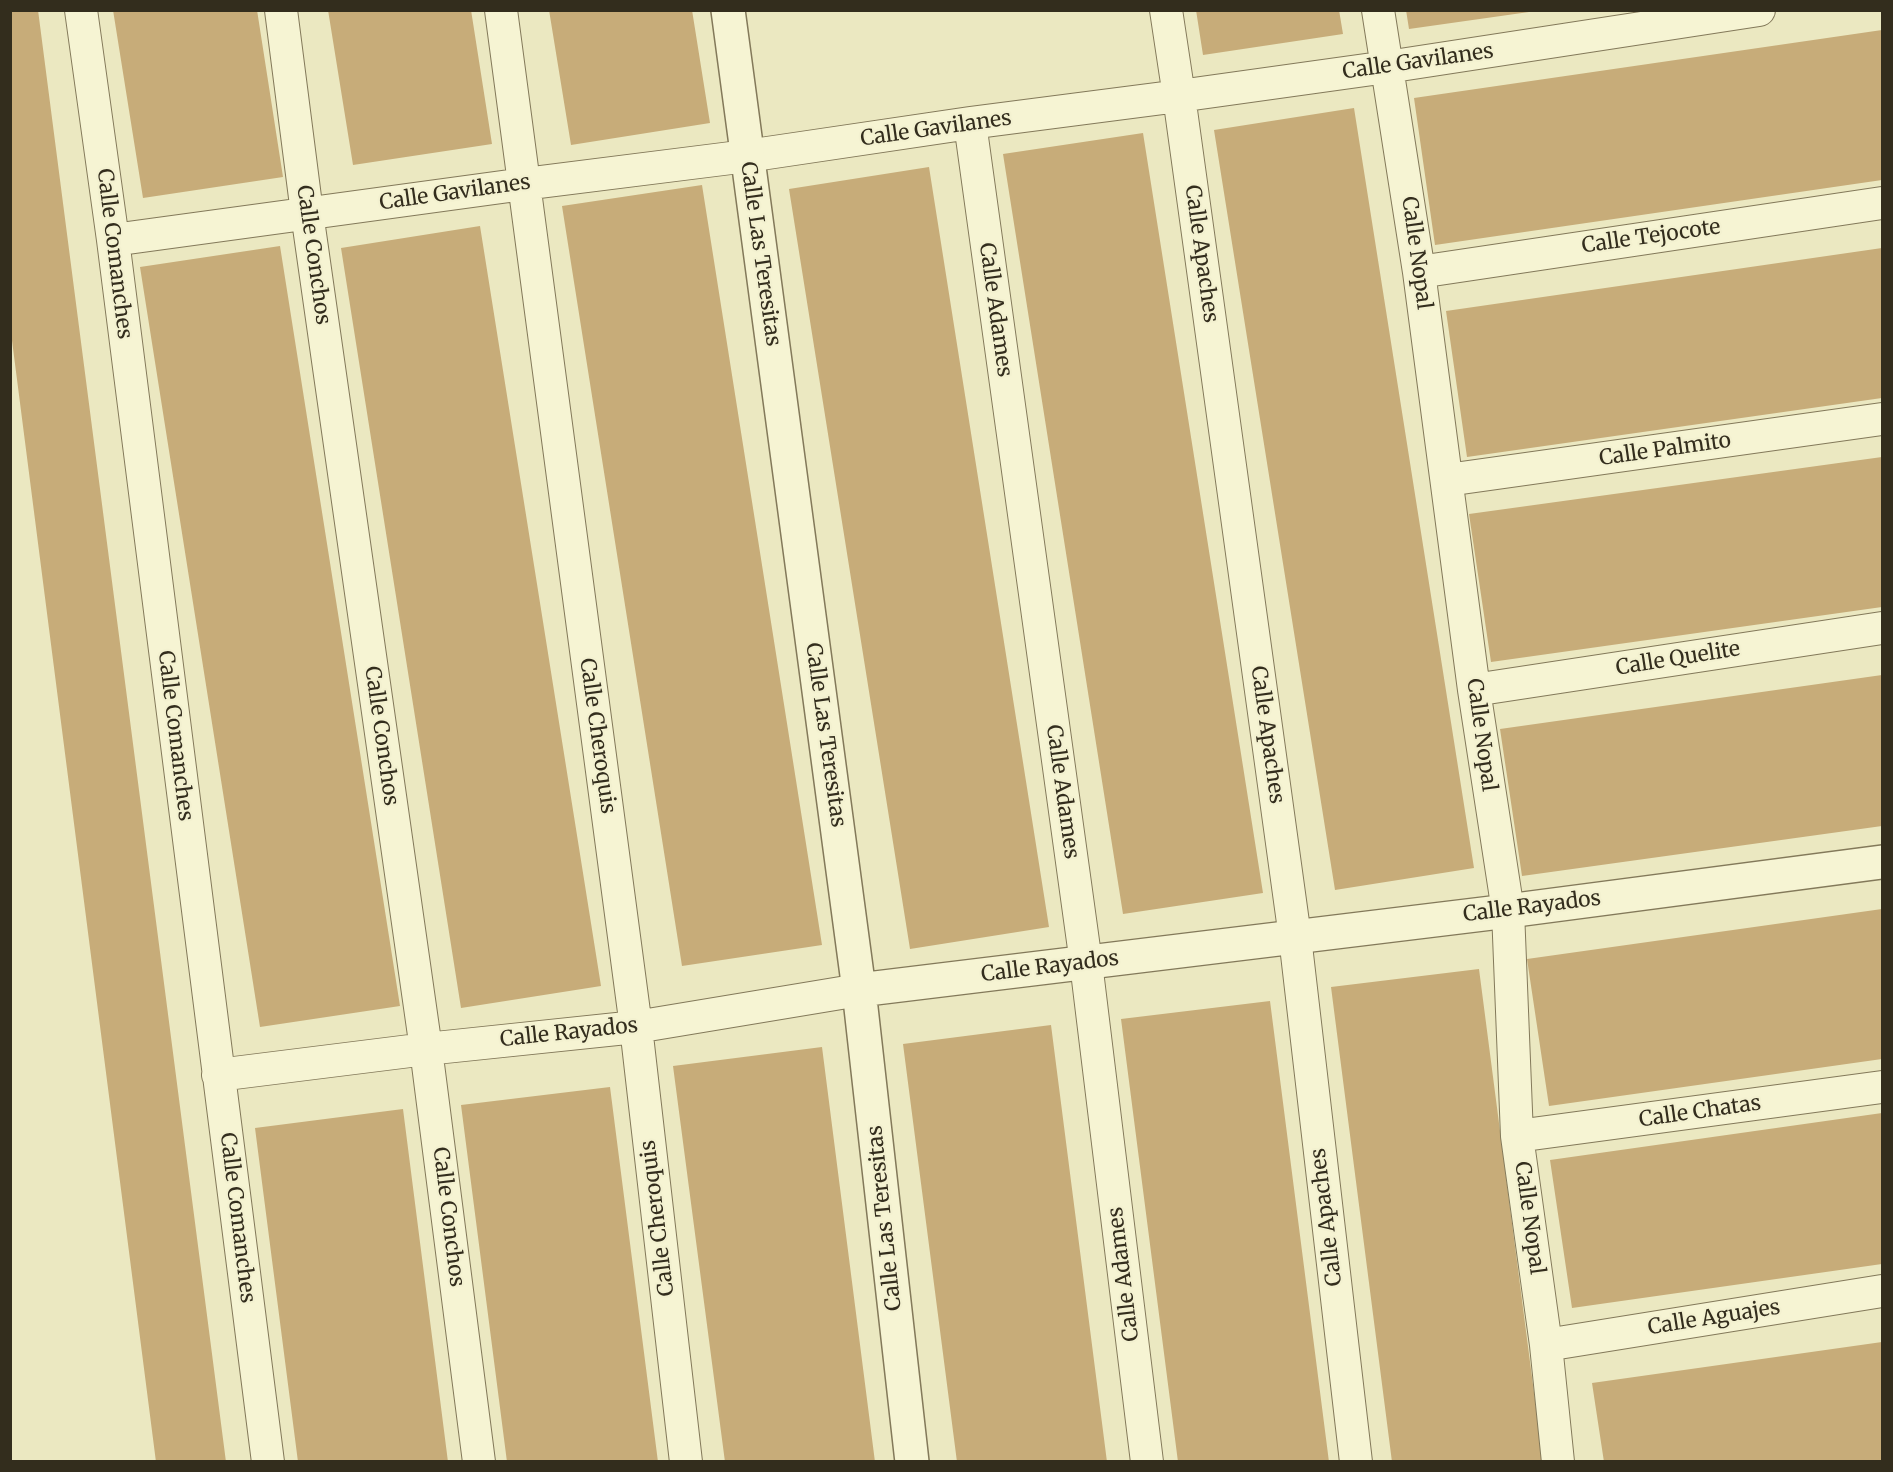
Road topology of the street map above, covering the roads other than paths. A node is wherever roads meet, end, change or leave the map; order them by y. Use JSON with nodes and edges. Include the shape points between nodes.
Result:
{"nodes":[{"id":1,"x":81,"y":10,"type":"edge"},
{"id":2,"x":281,"y":10,"type":"edge"},
{"id":3,"x":501,"y":10,"type":"edge"},
{"id":4,"x":728,"y":10,"type":"edge"},
{"id":5,"x":1166,"y":10,"type":"edge"},
{"id":6,"x":1378,"y":10,"type":"edge"},
{"id":7,"x":1759,"y":10,"type":"edge"},
{"id":8,"x":1388,"y":67,"type":"junction"},
{"id":9,"x":1179,"y":96,"type":"junction"},
{"id":10,"x":970,"y":123,"type":"junction"},
{"id":11,"x":747,"y":156,"type":"junction"},
{"id":12,"x":524,"y":184,"type":"junction"},
{"id":13,"x":1882,"y":203,"type":"edge"},
{"id":14,"x":307,"y":213,"type":"junction"},
{"id":15,"x":113,"y":240,"type":"junction"},
{"id":16,"x":1419,"y":272,"type":"junction"},
{"id":17,"x":1882,"y":419,"type":"edge"},
{"id":18,"x":1447,"y":480,"type":"junction"},
{"id":19,"x":1882,"y":628,"type":"edge"},
{"id":20,"x":1474,"y":690,"type":"junction"},
{"id":21,"x":1882,"y":862,"type":"edge"},
{"id":22,"x":1508,"y":911,"type":"junction"},
{"id":23,"x":1295,"y":938,"type":"junction"},
{"id":24,"x":1086,"y":963,"type":"junction"},
{"id":25,"x":859,"y":990,"type":"junction"},
{"id":26,"x":636,"y":1026,"type":"junction"},
{"id":27,"x":426,"y":1049,"type":"junction"},
{"id":28,"x":218,"y":1075,"type":"junction"},
{"id":29,"x":1882,"y":1087,"type":"edge"},
{"id":30,"x":1518,"y":1136,"type":"junction"},
{"id":31,"x":1882,"y":1292,"type":"edge"},
{"id":32,"x":1546,"y":1345,"type":"junction"},
{"id":33,"x":268,"y":1461,"type":"edge"},
{"id":34,"x":479,"y":1461,"type":"edge"},
{"id":35,"x":686,"y":1461,"type":"edge"},
{"id":36,"x":912,"y":1461,"type":"edge"},
{"id":37,"x":1147,"y":1461,"type":"edge"},
{"id":38,"x":1356,"y":1461,"type":"edge"},
{"id":39,"x":1558,"y":1461,"type":"edge"}],
"edges":[{"from":1,"to":15,"type":"street","name":"Calle Comanches"},
{"from":2,"to":14,"type":"street","name":"Calle Conchos"},
{"from":3,"to":12,"type":"street","name":"Calle Cheroquis"},
{"from":4,"to":11,"type":"street","name":"Calle Las Teresitas"},
{"from":5,"to":9,"type":"street","name":"Calle Apaches"},
{"from":6,"to":8,"type":"street","name":"Calle Nopal"},
{"from":7,"to":8,"type":"street","name":"Calle Gavilanes"},
{"from":8,"to":9,"type":"street","name":"Calle Gavilanes"},
{"from":8,"to":16,"type":"street","name":"Calle Nopal"},
{"from":9,"to":10,"type":"street","name":"Calle Gavilanes"},
{"from":9,"to":23,"type":"street","name":"Calle Apaches"},
{"from":10,"to":11,"type":"street","name":"Calle Gavilanes"},
{"from":10,"to":24,"type":"street","name":"Calle Adames"},
{"from":11,"to":12,"type":"street","name":"Calle Gavilanes"},
{"from":11,"to":25,"type":"street","name":"Calle Las Teresitas"},
{"from":12,"to":14,"type":"street","name":"Calle Gavilanes"},
{"from":12,"to":26,"type":"street","name":"Calle Cheroquis"},
{"from":13,"to":16,"type":"street","name":"Calle Tejocote"},
{"from":14,"to":15,"type":"street","name":"Calle Gavilanes"},
{"from":14,"to":27,"type":"street","name":"Calle Conchos"},
{"from":15,"to":28,"type":"street","name":"Calle Comanches"},
{"from":16,"to":18,"type":"street","name":"Calle Nopal"},
{"from":17,"to":18,"type":"street","name":"Calle Palmito"},
{"from":18,"to":20,"type":"street","name":"Calle Nopal"},
{"from":19,"to":20,"type":"street","name":"Calle Quelite"},
{"from":20,"to":22,"type":"street","name":"Calle Nopal"},
{"from":21,"to":22,"type":"street","name":"Calle Rayados"},
{"from":22,"to":23,"type":"street","name":"Calle Rayados"},
{"from":22,"to":30,"type":"street","name":"Calle Nopal"},
{"from":23,"to":24,"type":"street","name":"Calle Rayados"},
{"from":23,"to":38,"type":"street","name":"Calle Apaches"},
{"from":24,"to":25,"type":"street","name":"Calle Rayados"},
{"from":24,"to":37,"type":"street","name":"Calle Adames"},
{"from":25,"to":26,"type":"street","name":"Calle Rayados"},
{"from":25,"to":36,"type":"street","name":"Calle Las Teresitas"},
{"from":26,"to":27,"type":"street","name":"Calle Rayados"},
{"from":26,"to":35,"type":"street","name":"Calle Cheroquis"},
{"from":27,"to":28,"type":"street","name":"Calle Rayados"},
{"from":27,"to":34,"type":"street","name":"Calle Conchos"},
{"from":28,"to":33,"type":"street","name":"Calle Comanches"},
{"from":29,"to":30,"type":"street","name":"Calle Chatas"},
{"from":30,"to":32,"type":"street","name":"Calle Nopal"},
{"from":31,"to":32,"type":"street","name":"Calle Aguajes"},
{"from":32,"to":39,"type":"street","name":"Calle Nopal"}]}
